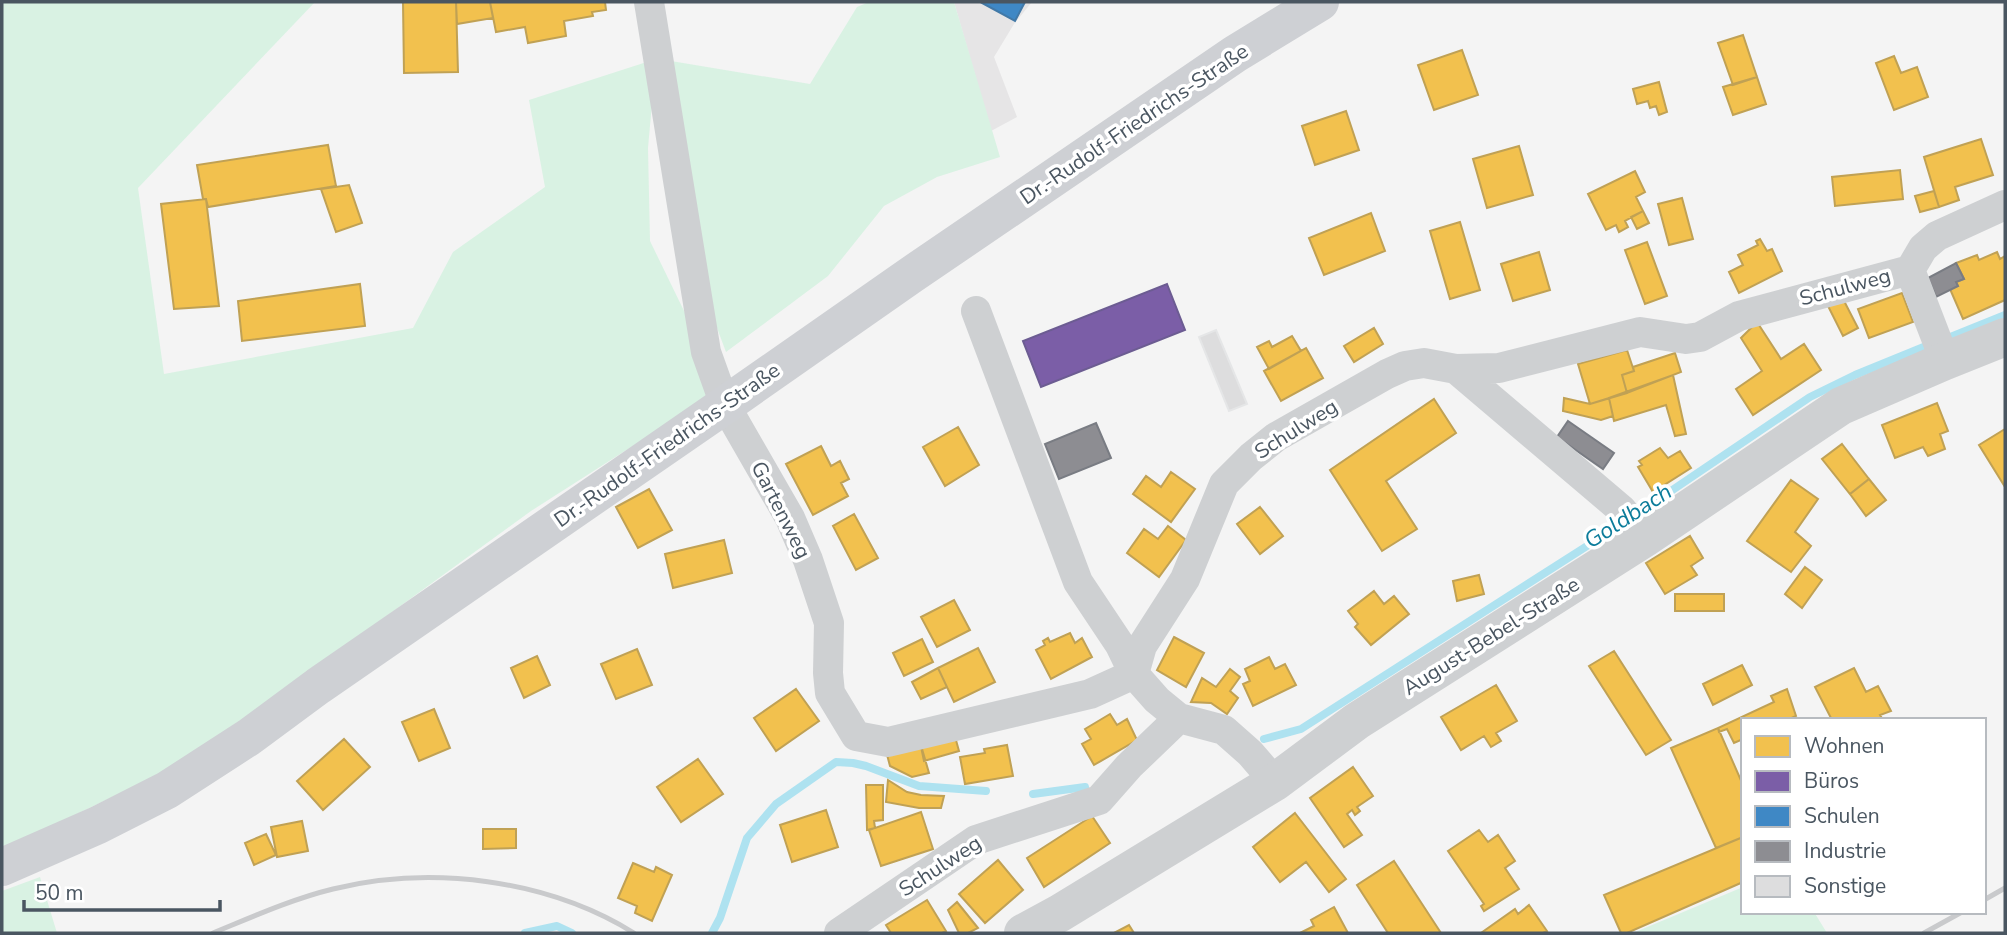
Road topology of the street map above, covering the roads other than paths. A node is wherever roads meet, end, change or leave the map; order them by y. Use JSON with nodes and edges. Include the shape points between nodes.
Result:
{"nodes":[{"id":1,"x":649,"y":2,"type":"edge"},
{"id":2,"x":1320,"y":2,"type":"edge"},
{"id":3,"x":2005,"y":205,"type":"edge"},
{"id":4,"x":1910,"y":270,"type":"junction"},
{"id":5,"x":976,"y":311,"type":"dead end"},
{"id":6,"x":2005,"y":337,"type":"edge"},
{"id":7,"x":1940,"y":347,"type":"junction"},
{"id":8,"x":1456,"y":369,"type":"junction"},
{"id":9,"x":725,"y":405,"type":"junction"},
{"id":10,"x":1634,"y":524,"type":"junction"},
{"id":11,"x":1134,"y":674,"type":"junction"},
{"id":12,"x":1180,"y":718,"type":"junction"},
{"id":13,"x":1275,"y":782,"type":"junction"},
{"id":14,"x":2,"y":867,"type":"edge"},
{"id":15,"x":839,"y":933,"type":"edge"},
{"id":16,"x":1023,"y":933,"type":"edge"}],
"edges":[{"from":1,"to":9,"type":"street","name":"Gartenweg","via":[[706,352]]},
{"from":2,"to":9,"type":"main road","name":"Dr.-Rudolf-Friedrichs-Straße","via":[[1235,54]]},
{"from":3,"to":4,"type":"street","name":"Schulweg","via":[[1937,236],[1923,248]]},
{"from":4,"to":7,"type":"street","name":"Schulweg"},
{"from":4,"to":8,"type":"street","name":"Schulweg","via":[[1739,316],[1700,337],[1640,332],[1499,368]]},
{"from":5,"to":11,"type":"street","via":[[1078,582]]},
{"from":6,"to":7,"type":"street","name":"August-Bebel-Straße"},
{"from":7,"to":10,"type":"street","name":"August-Bebel-Straße"},
{"from":8,"to":10,"type":"street"},
{"from":8,"to":11,"type":"street","name":"Schulweg","via":[[1423,363],[1387,374],[1276,438],[1236,470],[1224,484],[1185,579],[1142,646]]},
{"from":9,"to":11,"type":"street","name":"Gartenweg","via":[[790,518],[808,560],[829,623],[830,692],[856,736],[888,741],[1090,694]]},
{"from":9,"to":14,"type":"main road","name":"Dr.-Rudolf-Friedrichs-Straße","via":[[167,790]]},
{"from":10,"to":13,"type":"street","name":"August-Bebel-Straße"},
{"from":11,"to":12,"type":"street"},
{"from":12,"to":13,"type":"street","via":[[1224,730]]},
{"from":12,"to":15,"type":"street","name":"Schulweg","via":[[1099,800],[976,840]]},
{"from":13,"to":16,"type":"street","name":"August-Bebel-Straße"}]}
